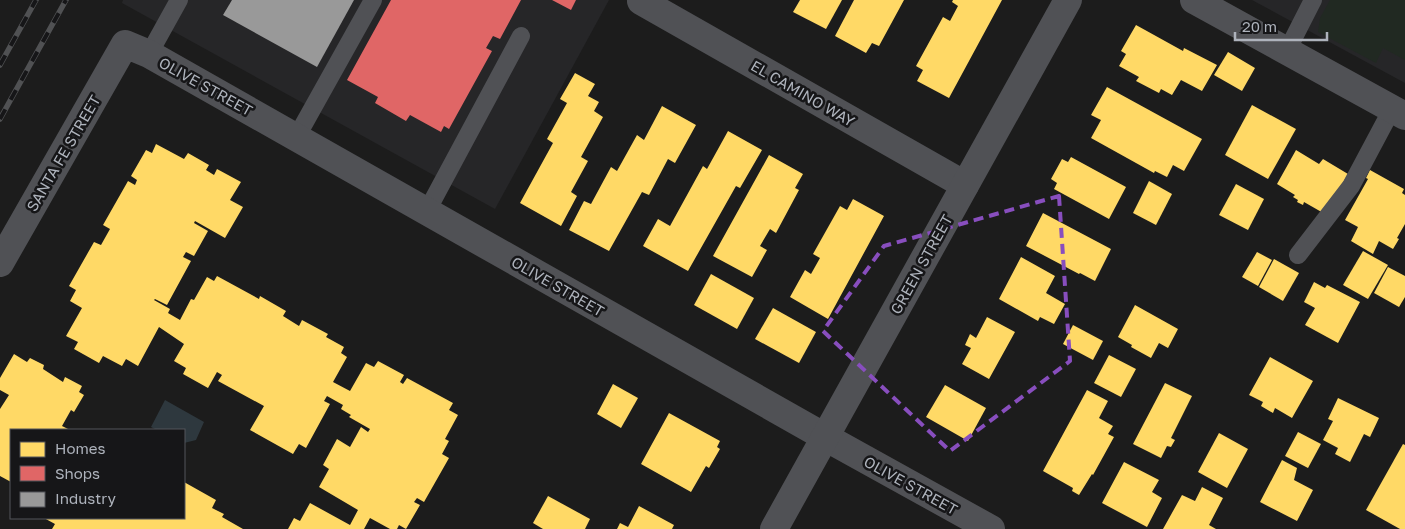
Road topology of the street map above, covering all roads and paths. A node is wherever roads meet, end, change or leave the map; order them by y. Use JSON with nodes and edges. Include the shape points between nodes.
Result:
{"nodes":[{"id":1,"x":179,"y":0,"type":"edge"},
{"id":2,"x":373,"y":0,"type":"edge"},
{"id":3,"x":1068,"y":0,"type":"edge"},
{"id":4,"x":1194,"y":0,"type":"edge"},
{"id":5,"x":1313,"y":0,"type":"edge"},
{"id":6,"x":641,"y":1,"type":"edge"},
{"id":7,"x":521,"y":36,"type":"dead end"},
{"id":8,"x":137,"y":49,"type":"junction"},
{"id":9,"x":1288,"y":51,"type":"junction"},
{"id":10,"x":1399,"y":112,"type":"edge"},
{"id":11,"x":296,"y":138,"type":"junction"},
{"id":12,"x":965,"y":185,"type":"junction"},
{"id":13,"x":427,"y":211,"type":"junction"},
{"id":14,"x":1298,"y":254,"type":"dead end"},
{"id":15,"x":0,"y":263,"type":"edge"},
{"id":16,"x":825,"y":437,"type":"junction"},
{"id":17,"x":774,"y":529,"type":"edge"},
{"id":18,"x":991,"y":529,"type":"edge"}],
"edges":[{"from":1,"to":8,"type":"lane"},
{"from":2,"to":11,"type":"lane"},
{"from":3,"to":12,"type":"street","name":"GREEN STREET"},
{"from":4,"to":9,"type":"street"},
{"from":5,"to":9,"type":"lane"},
{"from":6,"to":12,"type":"street","name":"EL CAMINO WAY"},
{"from":7,"to":13,"type":"lane"},
{"from":8,"to":11,"type":"street","name":"OLIVE STREET"},
{"from":8,"to":15,"type":"street","name":"SANTA FE STREET"},
{"from":9,"to":10,"type":"street"},
{"from":10,"to":14,"type":"lane","via":[[1351,186]]},
{"from":11,"to":13,"type":"street","name":"OLIVE STREET"},
{"from":12,"to":16,"type":"street","name":"GREEN STREET"},
{"from":13,"to":16,"type":"street","name":"OLIVE STREET"},
{"from":16,"to":17,"type":"street","name":"GREEN STREET"},
{"from":16,"to":18,"type":"street","name":"OLIVE STREET"}]}
